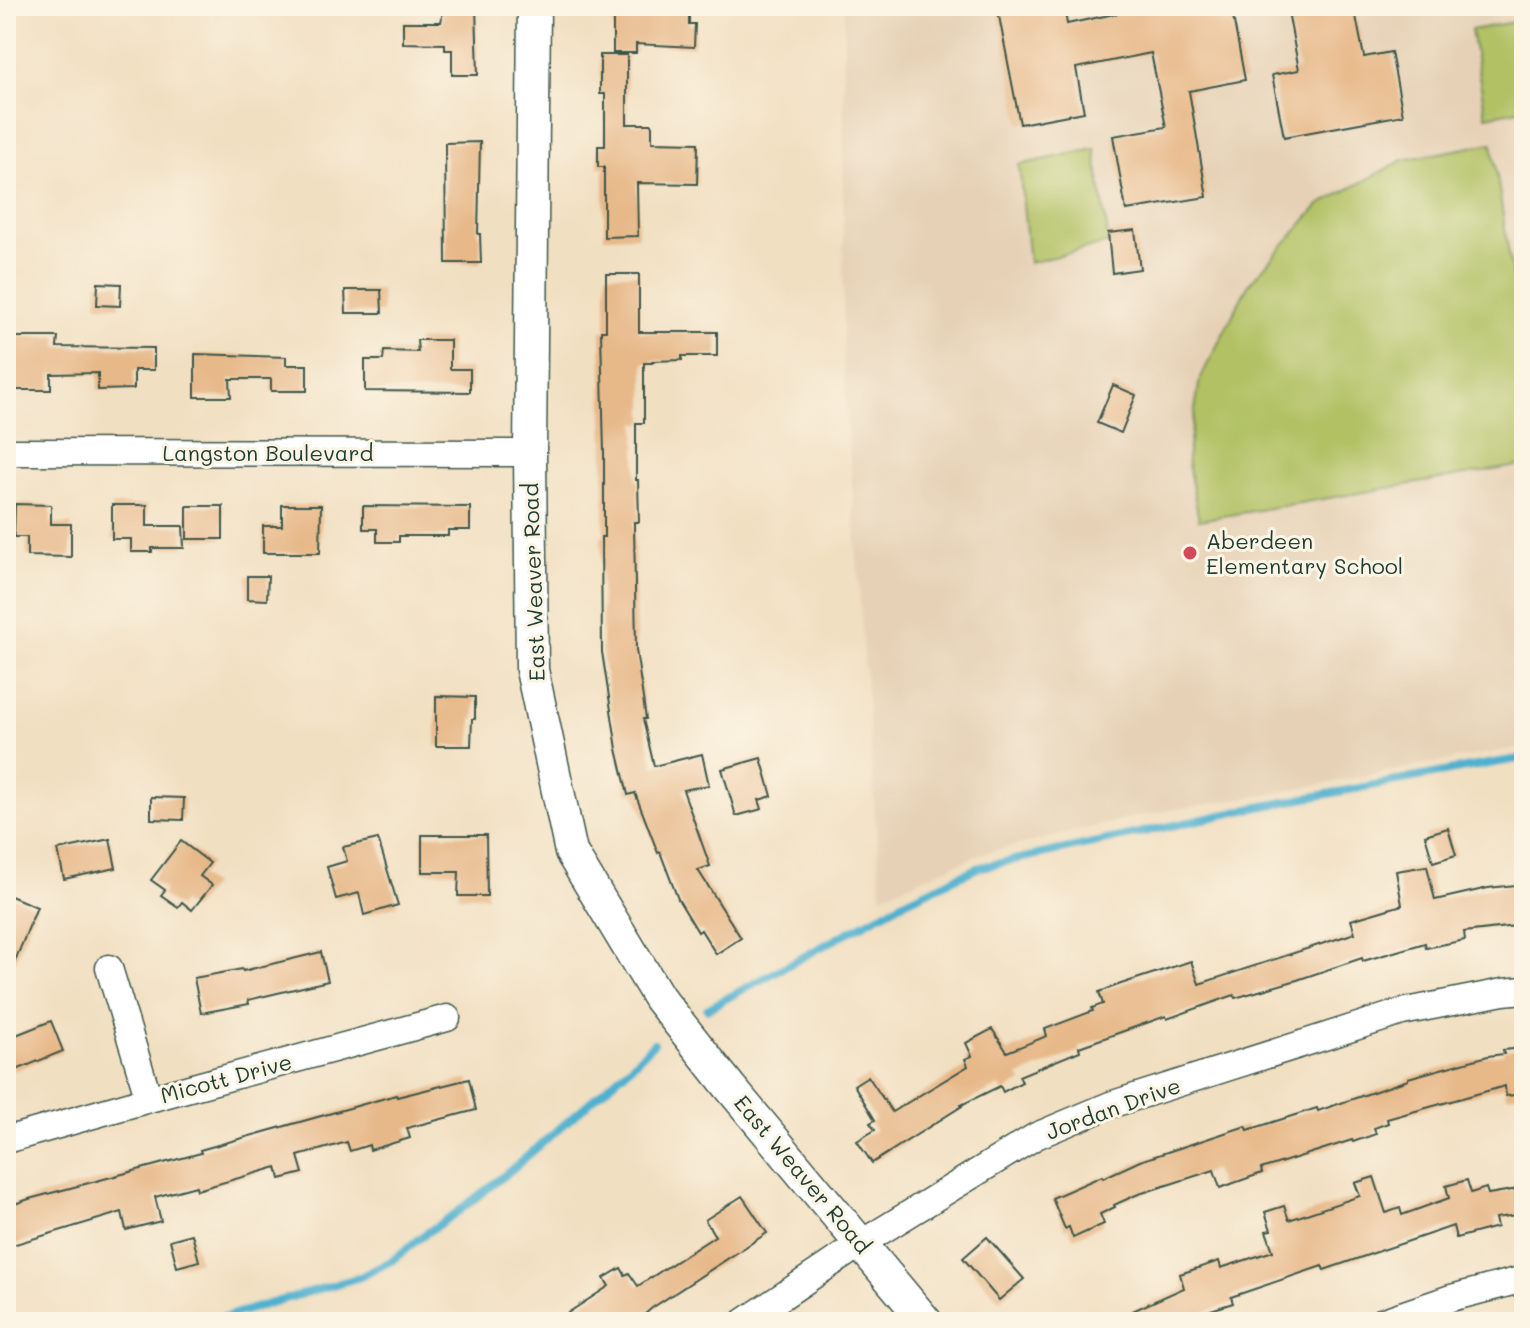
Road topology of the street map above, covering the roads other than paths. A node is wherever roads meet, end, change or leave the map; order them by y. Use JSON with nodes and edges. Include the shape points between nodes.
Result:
{"nodes":[{"id":1,"x":534,"y":6,"type":"edge"},
{"id":2,"x":6,"y":452,"type":"edge"},
{"id":3,"x":530,"y":453,"type":"junction"},
{"id":4,"x":109,"y":968,"type":"dead end"},
{"id":5,"x":1524,"y":990,"type":"edge"},
{"id":6,"x":447,"y":1018,"type":"dead end"},
{"id":7,"x":149,"y":1099,"type":"junction"},
{"id":8,"x":6,"y":1140,"type":"edge"},
{"id":9,"x":860,"y":1244,"type":"junction"},
{"id":10,"x":1524,"y":1279,"type":"edge"},
{"id":11,"x":744,"y":1322,"type":"edge"},
{"id":12,"x":926,"y":1322,"type":"edge"},
{"id":13,"x":1381,"y":1322,"type":"edge"}],
"edges":[{"from":1,"to":3,"type":"street","name":"East Weaver Road"},
{"from":2,"to":3,"type":"street","name":"Langston Boulevard"},
{"from":3,"to":9,"type":"street","name":"East Weaver Road","via":[[532,670],[571,852],[659,998]]},
{"from":4,"to":7,"type":"street"},
{"from":5,"to":9,"type":"street","name":"Jordan Drive","via":[[1402,1012],[1110,1105],[1036,1136]]},
{"from":6,"to":7,"type":"street","name":"Micott Drive"},
{"from":7,"to":8,"type":"street","name":"Micott Drive"},
{"from":9,"to":11,"type":"street","name":"Jordan Drive"},
{"from":9,"to":12,"type":"street","name":"East Weaver Road"},
{"from":10,"to":13,"type":"street"}]}
